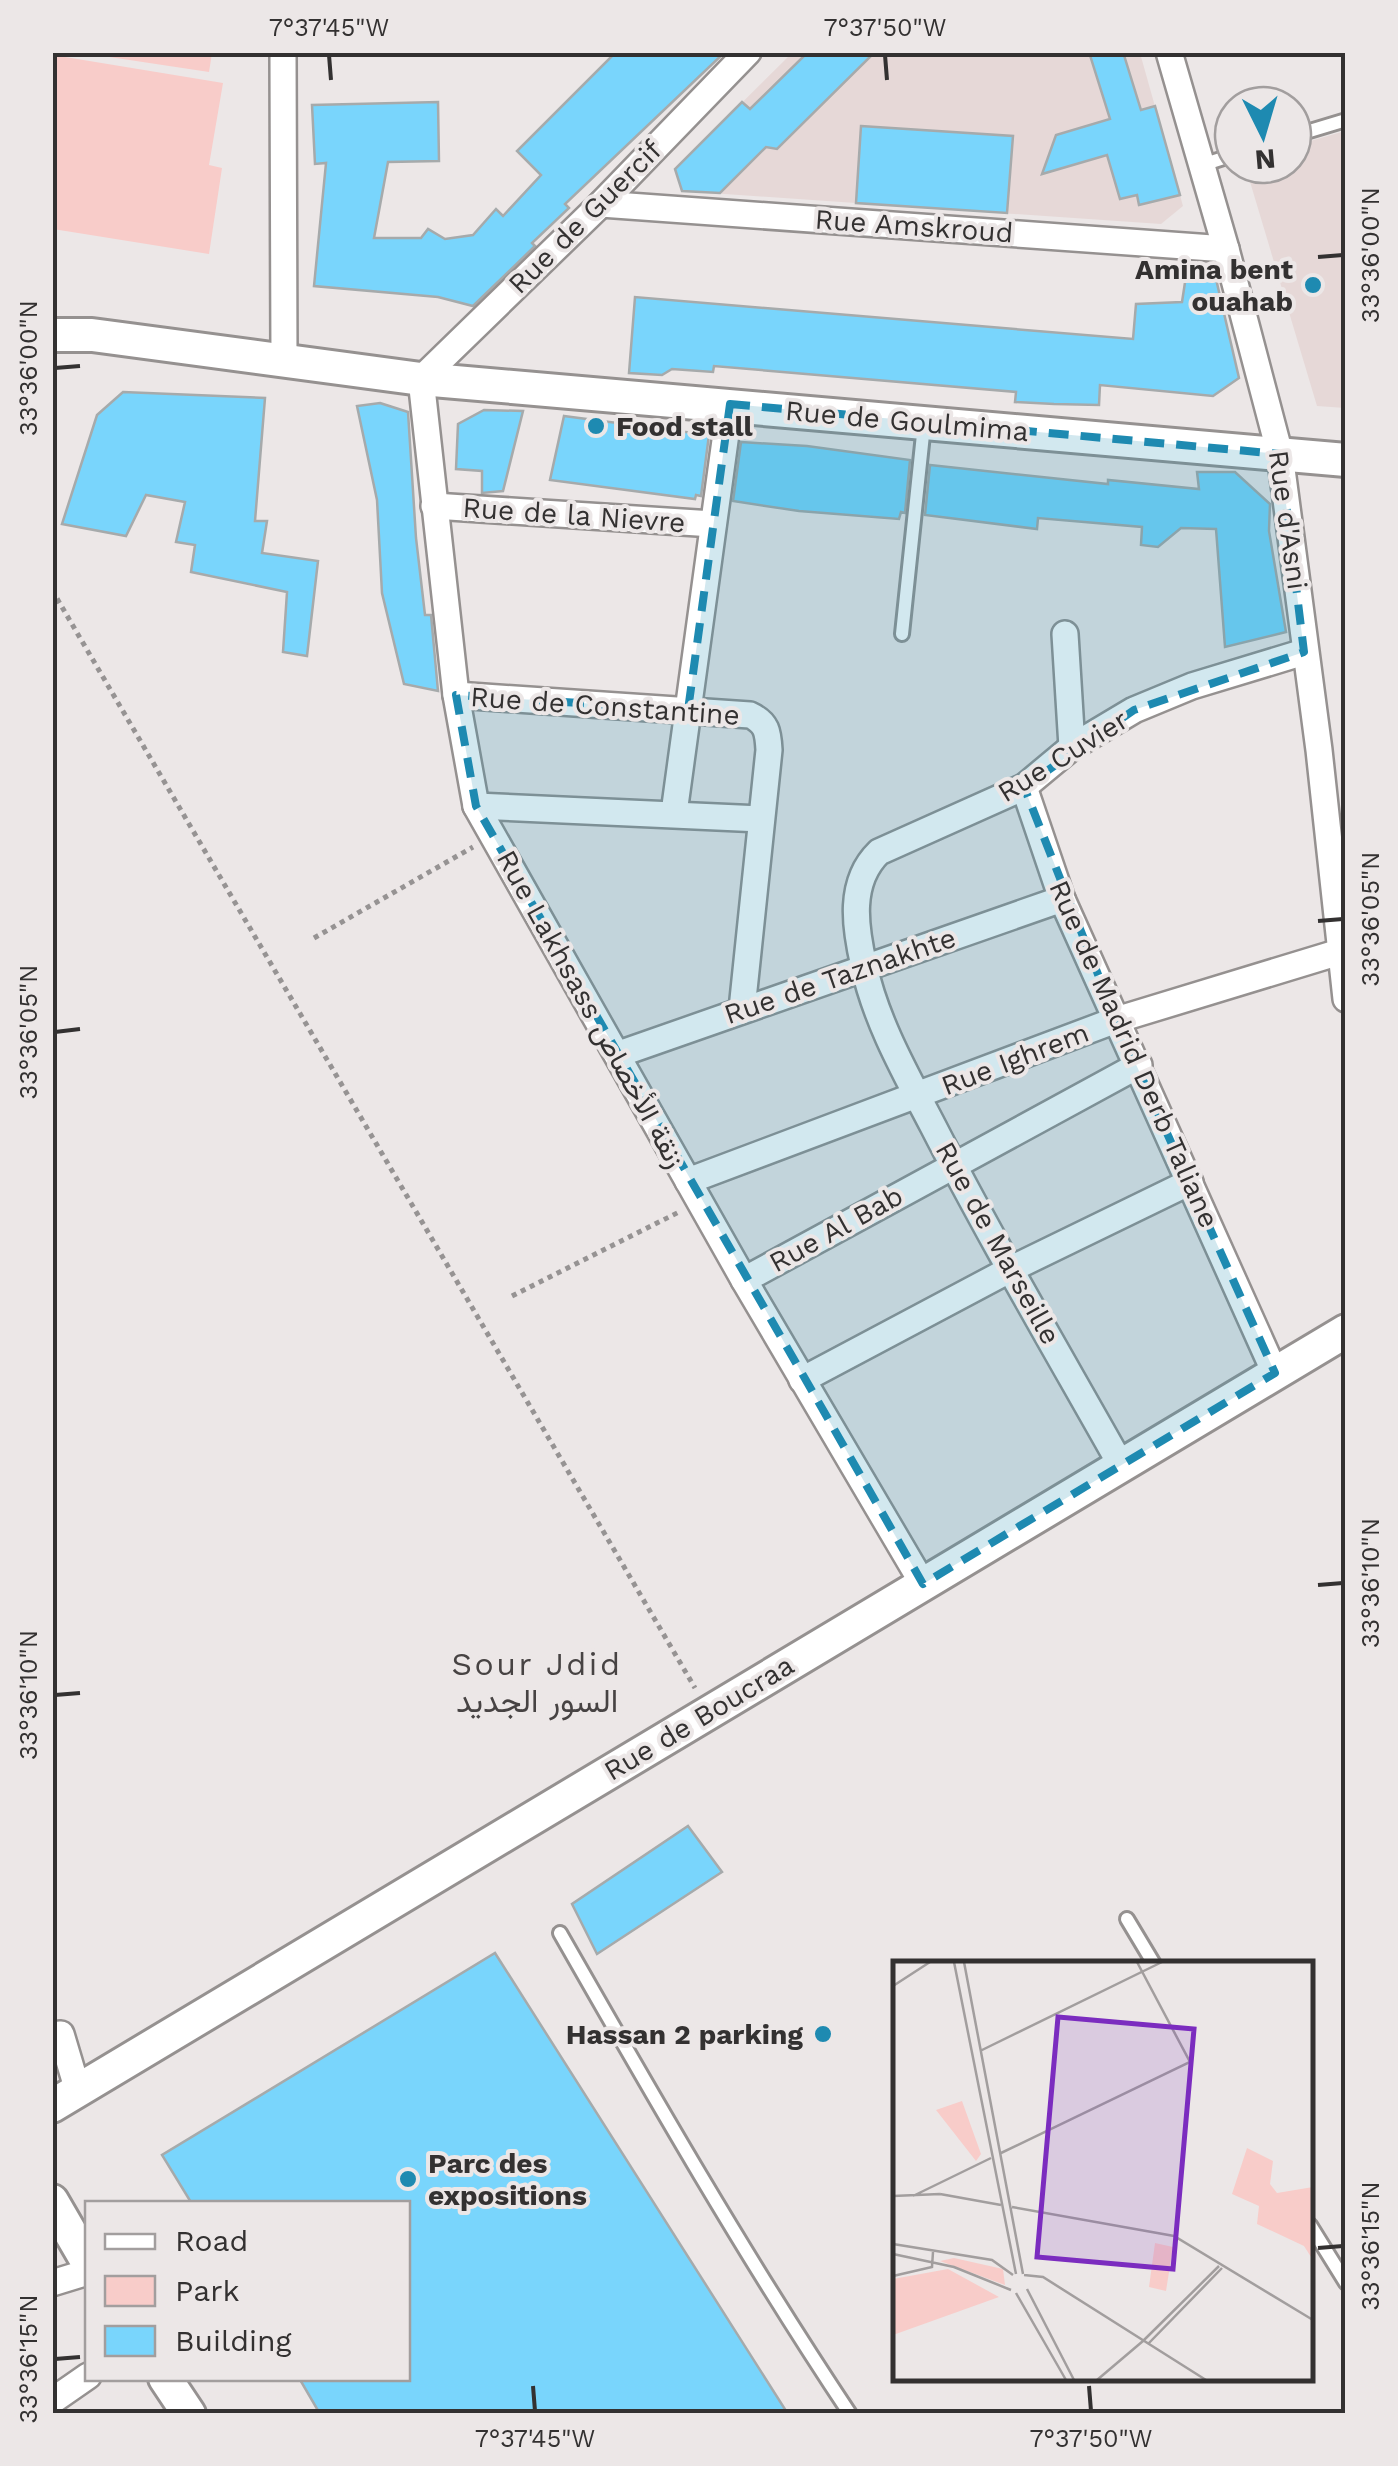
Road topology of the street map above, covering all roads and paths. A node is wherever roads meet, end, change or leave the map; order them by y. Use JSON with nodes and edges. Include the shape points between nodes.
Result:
{"nodes":[{"id":1,"x":282,"y":52,"type":"edge"},
{"id":2,"x":748,"y":52,"type":"edge"},
{"id":3,"x":1169,"y":52,"type":"edge"},
{"id":4,"x":1346,"y":120,"type":"edge"},
{"id":5,"x":1313,"y":130,"type":"edge"},
{"id":6,"x":1213,"y":161,"type":"edge"},
{"id":7,"x":1202,"y":165,"type":"junction"},
{"id":8,"x":602,"y":204,"type":"junction"},
{"id":9,"x":1226,"y":249,"type":"junction"},
{"id":10,"x":52,"y":335,"type":"edge"},
{"id":11,"x":284,"y":359,"type":"junction"},
{"id":12,"x":420,"y":380,"type":"junction"},
{"id":13,"x":730,"y":404,"type":"junction"},
{"id":14,"x":924,"y":423,"type":"junction"},
{"id":15,"x":1280,"y":454,"type":"junction"},
{"id":16,"x":1346,"y":460,"type":"edge"},
{"id":17,"x":434,"y":506,"type":"junction"},
{"id":18,"x":713,"y":524,"type":"junction"},
{"id":19,"x":52,"y":590,"type":"edge"},
{"id":20,"x":902,"y":634,"type":"dead end"},
{"id":21,"x":1065,"y":634,"type":"dead end"},
{"id":22,"x":1304,"y":652,"type":"junction"},
{"id":23,"x":456,"y":695,"type":"junction"},
{"id":24,"x":688,"y":710,"type":"junction"},
{"id":25,"x":1346,"y":742,"type":"edge"},
{"id":26,"x":1072,"y":747,"type":"junction"},
{"id":27,"x":1320,"y":750,"type":"junction"},
{"id":28,"x":1024,"y":787,"type":"junction"},
{"id":29,"x":476,"y":806,"type":"junction"},
{"id":30,"x":674,"y":813,"type":"junction"},
{"id":31,"x":761,"y":819,"type":"junction"},
{"id":32,"x":493,"y":836,"type":"junction"},
{"id":33,"x":1062,"y":899,"type":"junction"},
{"id":34,"x":855,"y":902,"type":"joint"},
{"id":35,"x":314,"y":938,"type":"dead end"},
{"id":36,"x":1342,"y":951,"type":"edge"},
{"id":37,"x":864,"y":968,"type":"junction"},
{"id":38,"x":1346,"y":998,"type":"edge"},
{"id":39,"x":742,"y":1009,"type":"junction"},
{"id":40,"x":1116,"y":1020,"type":"junction"},
{"id":41,"x":619,"y":1054,"type":"junction"},
{"id":42,"x":1139,"y":1065,"type":"junction"},
{"id":43,"x":918,"y":1097,"type":"junction"},
{"id":44,"x":953,"y":1165,"type":"junction"},
{"id":45,"x":1190,"y":1182,"type":"junction"},
{"id":46,"x":694,"y":1191,"type":"junction"},
{"id":47,"x":1011,"y":1268,"type":"junction"},
{"id":48,"x":744,"y":1280,"type":"junction"},
{"id":49,"x":512,"y":1296,"type":"dead end"},
{"id":50,"x":1346,"y":1331,"type":"edge"},
{"id":51,"x":1275,"y":1373,"type":"junction"},
{"id":52,"x":802,"y":1380,"type":"junction"},
{"id":53,"x":1120,"y":1466,"type":"junction"},
{"id":54,"x":923,"y":1584,"type":"junction"},
{"id":55,"x":710,"y":1712,"type":"junction"},
{"id":56,"x":1128,"y":1919,"type":"dead end"},
{"id":57,"x":560,"y":1933,"type":"dead end"},
{"id":58,"x":1152,"y":1961,"type":"edge"},
{"id":59,"x":52,"y":2034,"type":"edge"},
{"id":60,"x":65,"y":2099,"type":"edge"},
{"id":61,"x":52,"y":2201,"type":"edge"},
{"id":62,"x":1313,"y":2229,"type":"edge"},
{"id":63,"x":85,"y":2258,"type":"edge"},
{"id":64,"x":85,"y":2273,"type":"edge"},
{"id":65,"x":52,"y":2283,"type":"edge"},
{"id":66,"x":1346,"y":2283,"type":"edge"},
{"id":67,"x":85,"y":2378,"type":"edge"},
{"id":68,"x":167,"y":2381,"type":"edge"},
{"id":69,"x":52,"y":2401,"type":"edge"},
{"id":70,"x":188,"y":2414,"type":"edge"},
{"id":71,"x":850,"y":2414,"type":"edge"}],
"edges":[{"from":1,"to":11,"type":"street"},
{"from":2,"to":8,"type":"street","name":"Rue de Guercif"},
{"from":3,"to":7,"type":"street","name":"Rue d'Asni"},
{"from":4,"to":5,"type":"lane"},
{"from":6,"to":7,"type":"lane"},
{"from":7,"to":9,"type":"street","name":"Rue d'Asni"},
{"from":8,"to":9,"type":"street","name":"Rue Amskroud"},
{"from":8,"to":12,"type":"street","name":"Rue de Guercif"},
{"from":9,"to":15,"type":"street","name":"Rue d'Asni"},
{"from":10,"to":11,"type":"street","name":"Rue de Goulmima"},
{"from":11,"to":12,"type":"street","name":"Rue de Goulmima"},
{"from":12,"to":13,"type":"street","name":"Rue de Goulmima"},
{"from":12,"to":17,"type":"street","name":"Rue Lakhsass زنقة الأخصاص"},
{"from":13,"to":14,"type":"street","name":"Rue de Goulmima"},
{"from":13,"to":18,"type":"street"},
{"from":14,"to":15,"type":"street","name":"Rue de Goulmima"},
{"from":14,"to":20,"type":"lane"},
{"from":15,"to":16,"type":"street","name":"Rue de Goulmima"},
{"from":15,"to":22,"type":"street","name":"Rue d'Asni"},
{"from":17,"to":18,"type":"street","name":"Rue de la Nievre"},
{"from":17,"to":23,"type":"street","name":"Rue Lakhsass زنقة الأخصاص"},
{"from":18,"to":24,"type":"street"},
{"from":19,"to":55,"type":"path"},
{"from":21,"to":26,"type":"street"},
{"from":22,"to":26,"type":"street","name":"Rue Cuvier","via":[[1192,686]]},
{"from":22,"to":27,"type":"street","name":"Rue d'Asni"},
{"from":23,"to":24,"type":"street","name":"Rue de Constantine"},
{"from":23,"to":29,"type":"street","name":"Rue Lakhsass زنقة الأخصاص"},
{"from":24,"to":30,"type":"street"},
{"from":24,"to":31,"type":"street","name":"Rue de Constantine","via":[[750,715],[768,729]]},
{"from":25,"to":27,"type":"street"},
{"from":26,"to":28,"type":"street","name":"Rue Cuvier"},
{"from":27,"to":36,"type":"street","name":"Rue d'Asni"},
{"from":28,"to":33,"type":"street","name":"Rue de Madrid Derb Taliane"},
{"from":28,"to":34,"type":"street","name":"Rue Cuvier","via":[[879,852],[863,872]]},
{"from":29,"to":30,"type":"street"},
{"from":29,"to":32,"type":"street","name":"Rue Lakhsass زنقة الأخصاص"},
{"from":30,"to":31,"type":"street"},
{"from":31,"to":39,"type":"street","name":"Rue de Constantine"},
{"from":32,"to":35,"type":"path"},
{"from":32,"to":41,"type":"street","name":"Rue Lakhsass زنقة الأخصاص"},
{"from":33,"to":37,"type":"street","name":"Rue de Taznakhte"},
{"from":33,"to":40,"type":"street","name":"Rue de Madrid Derb Taliane"},
{"from":34,"to":37,"type":"street","name":"Rue de Marseille"},
{"from":36,"to":38,"type":"street","name":"Rue d'Asni"},
{"from":36,"to":40,"type":"street","name":"Rue Ighrem"},
{"from":37,"to":39,"type":"street","name":"Rue de Taznakhte"},
{"from":37,"to":43,"type":"street","name":"Rue de Marseille"},
{"from":39,"to":41,"type":"street","name":"Rue de Taznakhte"},
{"from":40,"to":42,"type":"street","name":"Rue de Madrid Derb Taliane"},
{"from":40,"to":43,"type":"street","name":"Rue Ighrem"},
{"from":41,"to":46,"type":"street","name":"Rue Lakhsass زنقة الأخصاص"},
{"from":42,"to":44,"type":"street","name":"Rue Al Bab"},
{"from":42,"to":45,"type":"street","name":"Rue de Madrid Derb Taliane"},
{"from":43,"to":44,"type":"street","name":"Rue de Marseille"},
{"from":43,"to":46,"type":"street","name":"Rue Ighrem"},
{"from":44,"to":47,"type":"street","name":"Rue de Marseille"},
{"from":44,"to":48,"type":"street","name":"Rue Al Bab"},
{"from":45,"to":47,"type":"street"},
{"from":45,"to":51,"type":"street","name":"Rue de Madrid Derb Taliane"},
{"from":46,"to":48,"type":"street","name":"Rue Lakhsass زنقة الأخصاص"},
{"from":46,"to":49,"type":"path"},
{"from":47,"to":52,"type":"street"},
{"from":47,"to":53,"type":"street","name":"Rue de Marseille"},
{"from":48,"to":52,"type":"street","name":"Rue Lakhsass زنقة الأخصاص"},
{"from":50,"to":51,"type":"street","name":"Rue de Boucraa"},
{"from":51,"to":53,"type":"street","name":"Rue de Boucraa"},
{"from":52,"to":54,"type":"street","name":"Rue Lakhsass زنقة الأخصاص"},
{"from":53,"to":54,"type":"street","name":"Rue de Boucraa"},
{"from":54,"to":55,"type":"street","name":"Rue de Boucraa"},
{"from":55,"to":60,"type":"street","name":"Rue de Boucraa"},
{"from":56,"to":58,"type":"lane"},
{"from":57,"to":71,"type":"lane"},
{"from":59,"to":60,"type":"street","via":[[61,2034]]},
{"from":61,"to":63,"type":"street"},
{"from":62,"to":66,"type":"lane"},
{"from":64,"to":65,"type":"street"},
{"from":67,"to":69,"type":"street"},
{"from":68,"to":70,"type":"street"}]}
